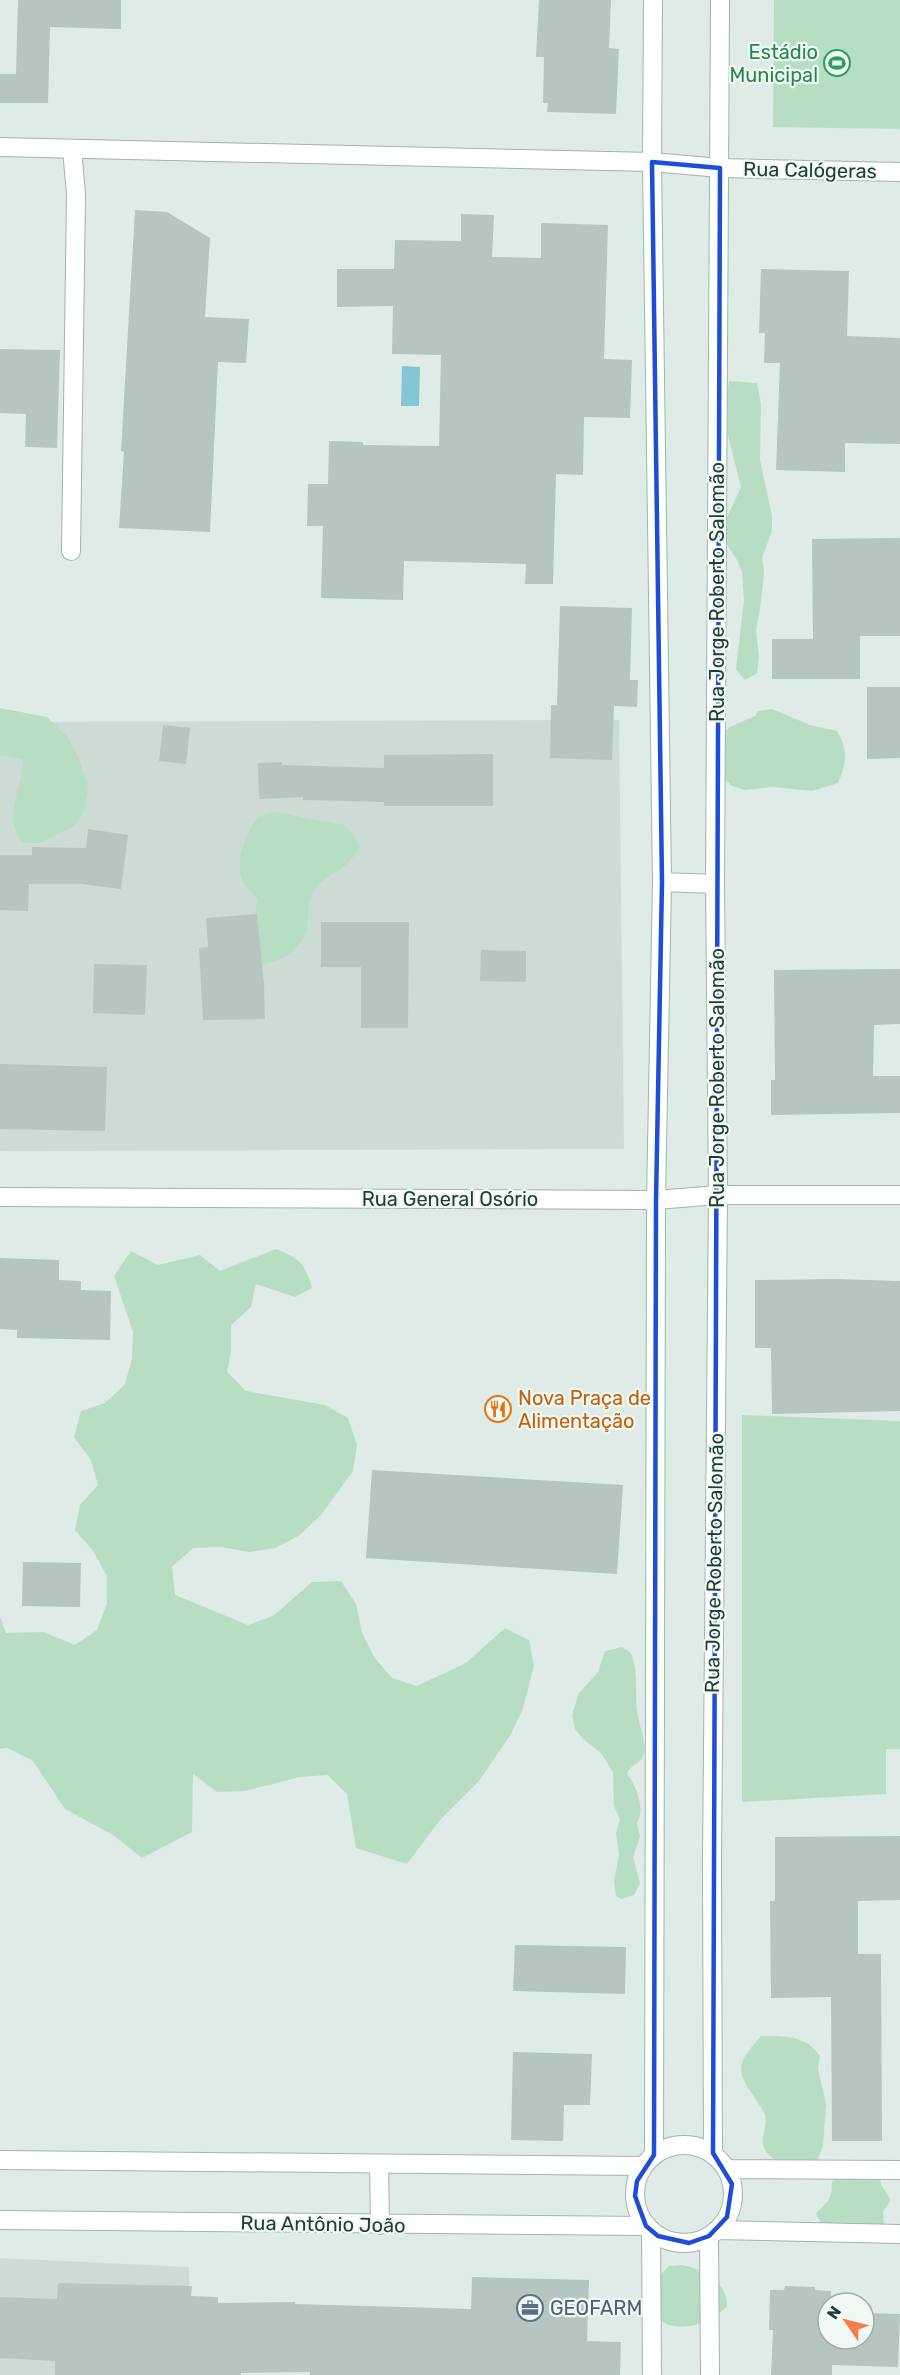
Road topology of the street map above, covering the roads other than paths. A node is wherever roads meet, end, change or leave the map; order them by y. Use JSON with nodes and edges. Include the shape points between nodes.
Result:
{"nodes":[{"id":1,"x":653,"y":0,"type":"edge"},
{"id":2,"x":720,"y":0,"type":"edge"},
{"id":3,"x":0,"y":147,"type":"edge"},
{"id":4,"x":72,"y":149,"type":"junction"},
{"id":5,"x":652,"y":162,"type":"junction"},
{"id":6,"x":720,"y":168,"type":"junction"},
{"id":7,"x":900,"y":172,"type":"edge"},
{"id":8,"x":71,"y":551,"type":"dead end"},
{"id":9,"x":662,"y":882,"type":"junction"},
{"id":10,"x":715,"y":884,"type":"junction"},
{"id":11,"x":718,"y":1195,"type":"junction"},
{"id":12,"x":900,"y":1195,"type":"edge"},
{"id":13,"x":0,"y":1197,"type":"edge"},
{"id":14,"x":656,"y":1200,"type":"junction"},
{"id":15,"x":713,"y":2155,"type":"junction"},
{"id":16,"x":0,"y":2160,"type":"edge"},
{"id":17,"x":649,"y":2161,"type":"junction"},
{"id":18,"x":379,"y":2164,"type":"junction"},
{"id":19,"x":726,"y":2169,"type":"junction"},
{"id":20,"x":900,"y":2170,"type":"edge"},
{"id":21,"x":0,"y":2220,"type":"edge"},
{"id":22,"x":380,"y":2225,"type":"junction"},
{"id":23,"x":649,"y":2228,"type":"junction"},
{"id":24,"x":713,"y":2233,"type":"junction"},
{"id":25,"x":900,"y":2234,"type":"edge"},
{"id":26,"x":652,"y":2375,"type":"edge"},
{"id":27,"x":710,"y":2375,"type":"edge"}],
"edges":[{"from":1,"to":5,"type":"main road"},
{"from":2,"to":6,"type":"main road","name":"Rua Jorge Roberto Salomão"},
{"from":3,"to":4,"type":"main road","name":"Rua Calógeras"},
{"from":4,"to":5,"type":"main road","name":"Rua Calógeras"},
{"from":4,"to":8,"type":"main road","via":[[76,194]]},
{"from":5,"to":6,"type":"main road","name":"Rua Calógeras"},
{"from":5,"to":9,"type":"main road"},
{"from":6,"to":7,"type":"main road","name":"Rua Calógeras"},
{"from":6,"to":10,"type":"main road","name":"Rua Jorge Roberto Salomão"},
{"from":9,"to":10,"type":"main road"},
{"from":9,"to":14,"type":"main road"},
{"from":10,"to":11,"type":"main road","name":"Rua Jorge Roberto Salomão"},
{"from":11,"to":12,"type":"main road","name":"Rua General Osório"},
{"from":11,"to":14,"type":"main road","name":"Rua General Osório"},
{"from":11,"to":15,"type":"main road","name":"Rua Jorge Roberto Salomão"},
{"from":13,"to":14,"type":"main road","name":"Rua General Osório"},
{"from":14,"to":17,"type":"main road"},
{"from":15,"to":17,"type":"main road","via":[[685,2145],[669,2147]]},
{"from":15,"to":19,"type":"main road"},
{"from":16,"to":18,"type":"main road"},
{"from":17,"to":18,"type":"main road"},
{"from":17,"to":23,"type":"main road","via":[[637,2181],[635,2196],[638,2212]]},
{"from":18,"to":22,"type":"main road"},
{"from":19,"to":20,"type":"main road"},
{"from":19,"to":24,"type":"main road","via":[[732,2184],[732,2201],[727,2217]]},
{"from":21,"to":22,"type":"main road","name":"Rua Antônio João"},
{"from":22,"to":23,"type":"main road","name":"Rua Antônio João"},
{"from":23,"to":24,"type":"main road","via":[[673,2242],[689,2243]]},
{"from":23,"to":26,"type":"main road"},
{"from":24,"to":25,"type":"main road"},
{"from":24,"to":27,"type":"main road"}]}
